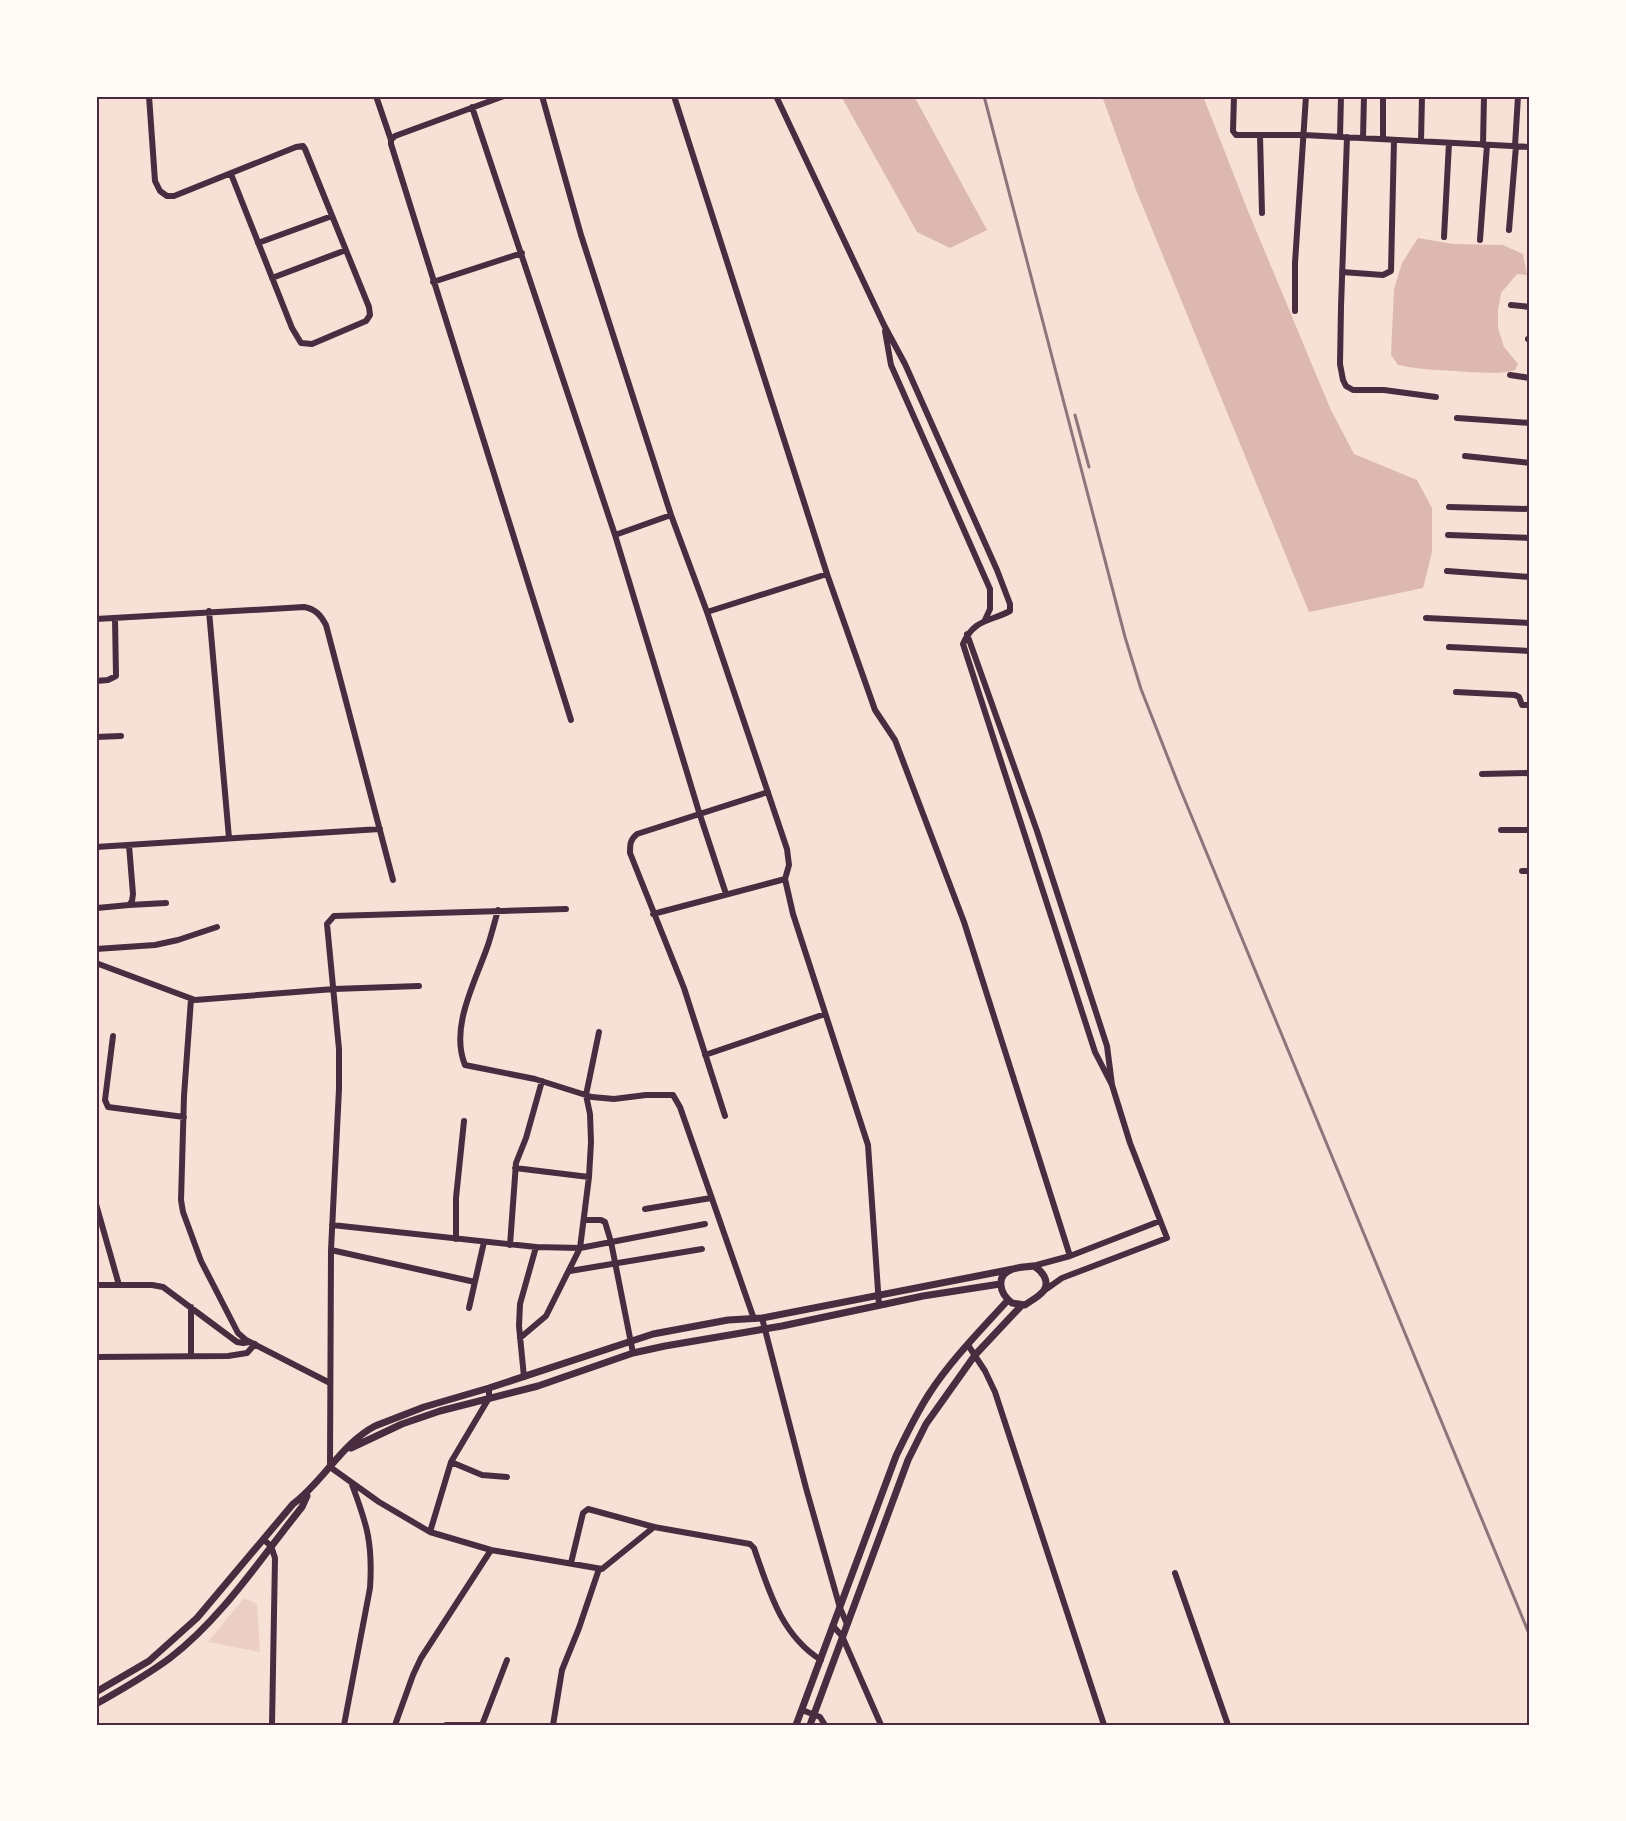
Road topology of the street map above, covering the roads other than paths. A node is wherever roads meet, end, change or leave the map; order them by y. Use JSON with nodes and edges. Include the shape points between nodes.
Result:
{"nodes":[{"id":1,"x":149,"y":96,"type":"edge"},
{"id":2,"x":376,"y":96,"type":"edge"},
{"id":3,"x":504,"y":96,"type":"edge"},
{"id":4,"x":542,"y":96,"type":"edge"},
{"id":5,"x":674,"y":96,"type":"edge"},
{"id":6,"x":776,"y":96,"type":"edge"},
{"id":7,"x":1234,"y":96,"type":"edge"},
{"id":8,"x":1306,"y":96,"type":"edge"},
{"id":9,"x":1341,"y":96,"type":"edge"},
{"id":10,"x":1364,"y":96,"type":"edge"},
{"id":11,"x":1383,"y":96,"type":"edge"},
{"id":12,"x":1422,"y":96,"type":"edge"},
{"id":13,"x":1484,"y":96,"type":"edge"},
{"id":14,"x":1518,"y":96,"type":"edge"},
{"id":15,"x":472,"y":107,"type":"junction"},
{"id":16,"x":1260,"y":135,"type":"junction"},
{"id":17,"x":1304,"y":135,"type":"junction"},
{"id":18,"x":1340,"y":137,"type":"junction"},
{"id":19,"x":1347,"y":137,"type":"junction"},
{"id":20,"x":1363,"y":138,"type":"junction"},
{"id":21,"x":1383,"y":139,"type":"junction"},
{"id":22,"x":392,"y":140,"type":"junction"},
{"id":23,"x":1394,"y":140,"type":"junction"},
{"id":24,"x":1421,"y":141,"type":"junction"},
{"id":25,"x":1449,"y":143,"type":"junction"},
{"id":26,"x":1485,"y":145,"type":"junction"},
{"id":27,"x":1516,"y":146,"type":"junction"},
{"id":28,"x":1530,"y":147,"type":"edge"},
{"id":29,"x":231,"y":174,"type":"junction"},
{"id":30,"x":1263,"y":213,"type":"dead end"},
{"id":31,"x":332,"y":216,"type":"junction"},
{"id":32,"x":1509,"y":231,"type":"dead end"},
{"id":33,"x":1444,"y":237,"type":"dead end"},
{"id":34,"x":1480,"y":240,"type":"dead end"},
{"id":35,"x":258,"y":243,"type":"junction"},
{"id":36,"x":346,"y":250,"type":"junction"},
{"id":37,"x":522,"y":253,"type":"junction"},
{"id":38,"x":1342,"y":272,"type":"junction"},
{"id":39,"x":272,"y":278,"type":"junction"},
{"id":40,"x":433,"y":282,"type":"junction"},
{"id":41,"x":1511,"y":305,"type":"dead end"},
{"id":42,"x":1530,"y":307,"type":"edge"},
{"id":43,"x":1295,"y":311,"type":"dead end"},
{"id":44,"x":884,"y":325,"type":"junction"},
{"id":45,"x":1509,"y":375,"type":"dead end"},
{"id":46,"x":1530,"y":378,"type":"edge"},
{"id":47,"x":1436,"y":397,"type":"dead end"},
{"id":48,"x":1457,"y":418,"type":"dead end"},
{"id":49,"x":1530,"y":423,"type":"edge"},
{"id":50,"x":1465,"y":456,"type":"dead end"},
{"id":51,"x":1530,"y":463,"type":"edge"},
{"id":52,"x":965,"y":499,"type":"junction"},
{"id":53,"x":953,"y":505,"type":"junction"},
{"id":54,"x":1449,"y":507,"type":"dead end"},
{"id":55,"x":1530,"y":509,"type":"edge"},
{"id":56,"x":671,"y":515,"type":"junction"},
{"id":57,"x":615,"y":535,"type":"junction"},
{"id":58,"x":1448,"y":535,"type":"dead end"},
{"id":59,"x":1530,"y":538,"type":"edge"},
{"id":60,"x":1447,"y":572,"type":"dead end"},
{"id":61,"x":827,"y":574,"type":"junction"},
{"id":62,"x":1530,"y":577,"type":"edge"},
{"id":63,"x":209,"y":611,"type":"junction"},
{"id":64,"x":707,"y":612,"type":"junction"},
{"id":65,"x":115,"y":618,"type":"junction"},
{"id":66,"x":1426,"y":618,"type":"dead end"},
{"id":67,"x":96,"y":619,"type":"edge"},
{"id":68,"x":985,"y":620,"type":"junction"},
{"id":69,"x":1530,"y":623,"type":"edge"},
{"id":70,"x":968,"y":634,"type":"junction"},
{"id":71,"x":1449,"y":647,"type":"dead end"},
{"id":72,"x":1530,"y":651,"type":"edge"},
{"id":73,"x":96,"y":681,"type":"edge"},
{"id":74,"x":1456,"y":692,"type":"dead end"},
{"id":75,"x":1530,"y":705,"type":"edge"},
{"id":76,"x":571,"y":720,"type":"dead end"},
{"id":77,"x":121,"y":736,"type":"dead end"},
{"id":78,"x":96,"y":737,"type":"edge"},
{"id":79,"x":1530,"y":773,"type":"edge"},
{"id":80,"x":1482,"y":774,"type":"dead end"},
{"id":81,"x":768,"y":792,"type":"junction"},
{"id":82,"x":699,"y":812,"type":"junction"},
{"id":83,"x":380,"y":829,"type":"junction"},
{"id":84,"x":1501,"y":830,"type":"dead end"},
{"id":85,"x":1530,"y":830,"type":"edge"},
{"id":86,"x":229,"y":838,"type":"junction"},
{"id":87,"x":129,"y":845,"type":"junction"},
{"id":88,"x":96,"y":847,"type":"edge"},
{"id":89,"x":1522,"y":871,"type":"dead end"},
{"id":90,"x":1530,"y":871,"type":"edge"},
{"id":91,"x":785,"y":879,"type":"junction"},
{"id":92,"x":393,"y":880,"type":"dead end"},
{"id":93,"x":726,"y":894,"type":"junction"},
{"id":94,"x":166,"y":903,"type":"dead end"},
{"id":95,"x":129,"y":905,"type":"junction"},
{"id":96,"x":97,"y":908,"type":"edge"},
{"id":97,"x":566,"y":909,"type":"dead end"},
{"id":98,"x":498,"y":910,"type":"junction"},
{"id":99,"x":653,"y":914,"type":"junction"},
{"id":100,"x":217,"y":927,"type":"dead end"},
{"id":101,"x":96,"y":949,"type":"edge"},
{"id":102,"x":96,"y":963,"type":"edge"},
{"id":103,"x":419,"y":986,"type":"dead end"},
{"id":104,"x":334,"y":989,"type":"junction"},
{"id":105,"x":191,"y":999,"type":"junction"},
{"id":106,"x":825,"y":1014,"type":"junction"},
{"id":107,"x":599,"y":1032,"type":"dead end"},
{"id":108,"x":112,"y":1036,"type":"dead end"},
{"id":109,"x":705,"y":1055,"type":"junction"},
{"id":110,"x":542,"y":1082,"type":"junction"},
{"id":111,"x":1112,"y":1085,"type":"junction"},
{"id":112,"x":586,"y":1095,"type":"junction"},
{"id":113,"x":725,"y":1116,"type":"dead end"},
{"id":114,"x":184,"y":1117,"type":"junction"},
{"id":115,"x":464,"y":1121,"type":"dead end"},
{"id":116,"x":515,"y":1168,"type":"junction"},
{"id":117,"x":589,"y":1177,"type":"junction"},
{"id":118,"x":711,"y":1198,"type":"junction"},
{"id":119,"x":96,"y":1204,"type":"edge"},
{"id":120,"x":645,"y":1209,"type":"dead end"},
{"id":121,"x":584,"y":1220,"type":"junction"},
{"id":122,"x":1160,"y":1221,"type":"junction"},
{"id":123,"x":705,"y":1224,"type":"dead end"},
{"id":124,"x":332,"y":1225,"type":"junction"},
{"id":125,"x":456,"y":1239,"type":"junction"},
{"id":126,"x":484,"y":1242,"type":"junction"},
{"id":127,"x":612,"y":1242,"type":"junction"},
{"id":128,"x":510,"y":1245,"type":"junction"},
{"id":129,"x":536,"y":1247,"type":"junction"},
{"id":130,"x":580,"y":1248,"type":"junction"},
{"id":131,"x":702,"y":1249,"type":"dead end"},
{"id":132,"x":331,"y":1250,"type":"junction"},
{"id":133,"x":1070,"y":1256,"type":"junction"},
{"id":134,"x":615,"y":1264,"type":"junction"},
{"id":135,"x":1033,"y":1266,"type":"junction"},
{"id":136,"x":1013,"y":1269,"type":"junction"},
{"id":137,"x":570,"y":1271,"type":"junction"},
{"id":138,"x":475,"y":1282,"type":"junction"},
{"id":139,"x":1000,"y":1284,"type":"junction"},
{"id":140,"x":96,"y":1285,"type":"edge"},
{"id":141,"x":119,"y":1285,"type":"junction"},
{"id":142,"x":1045,"y":1290,"type":"junction"},
{"id":143,"x":879,"y":1296,"type":"junction"},
{"id":144,"x":1008,"y":1300,"type":"junction"},
{"id":145,"x":879,"y":1305,"type":"junction"},
{"id":146,"x":1021,"y":1306,"type":"junction"},
{"id":147,"x":190,"y":1307,"type":"junction"},
{"id":148,"x":469,"y":1308,"type":"dead end"},
{"id":149,"x":762,"y":1318,"type":"junction"},
{"id":150,"x":754,"y":1319,"type":"junction"},
{"id":151,"x":766,"y":1330,"type":"junction"},
{"id":152,"x":520,"y":1338,"type":"junction"},
{"id":153,"x":631,"y":1341,"type":"junction"},
{"id":154,"x":253,"y":1343,"type":"junction"},
{"id":155,"x":968,"y":1345,"type":"junction"},
{"id":156,"x":633,"y":1353,"type":"junction"},
{"id":157,"x":975,"y":1355,"type":"junction"},
{"id":158,"x":191,"y":1356,"type":"junction"},
{"id":159,"x":96,"y":1357,"type":"edge"},
{"id":160,"x":524,"y":1377,"type":"junction"},
{"id":161,"x":330,"y":1383,"type":"junction"},
{"id":162,"x":489,"y":1388,"type":"junction"},
{"id":163,"x":489,"y":1398,"type":"junction"},
{"id":164,"x":344,"y":1451,"type":"junction"},
{"id":165,"x":451,"y":1462,"type":"junction"},
{"id":166,"x":330,"y":1467,"type":"junction"},
{"id":167,"x":507,"y":1478,"type":"dead end"},
{"id":168,"x":351,"y":1482,"type":"junction"},
{"id":169,"x":308,"y":1493,"type":"junction"},
{"id":170,"x":654,"y":1527,"type":"junction"},
{"id":171,"x":430,"y":1532,"type":"junction"},
{"id":172,"x":264,"y":1540,"type":"junction"},
{"id":173,"x":271,"y":1546,"type":"junction"},
{"id":174,"x":491,"y":1550,"type":"junction"},
{"id":175,"x":571,"y":1563,"type":"junction"},
{"id":176,"x":598,"y":1569,"type":"junction"},
{"id":177,"x":1175,"y":1573,"type":"dead end"},
{"id":178,"x":840,"y":1608,"type":"junction"},
{"id":179,"x":847,"y":1624,"type":"junction"},
{"id":180,"x":833,"y":1626,"type":"junction"},
{"id":181,"x":842,"y":1636,"type":"junction"},
{"id":182,"x":507,"y":1660,"type":"dead end"},
{"id":183,"x":821,"y":1660,"type":"junction"},
{"id":184,"x":96,"y":1692,"type":"edge"},
{"id":185,"x":96,"y":1704,"type":"edge"},
{"id":186,"x":802,"y":1710,"type":"junction"},
{"id":187,"x":814,"y":1713,"type":"junction"},
{"id":188,"x":272,"y":1725,"type":"edge"},
{"id":189,"x":344,"y":1725,"type":"edge"},
{"id":190,"x":395,"y":1725,"type":"edge"},
{"id":191,"x":446,"y":1725,"type":"edge"},
{"id":192,"x":481,"y":1725,"type":"edge"},
{"id":193,"x":553,"y":1725,"type":"edge"},
{"id":194,"x":796,"y":1725,"type":"edge"},
{"id":195,"x":810,"y":1725,"type":"edge"},
{"id":196,"x":825,"y":1725,"type":"edge"},
{"id":197,"x":881,"y":1725,"type":"edge"},
{"id":198,"x":1104,"y":1725,"type":"edge"},
{"id":199,"x":1228,"y":1725,"type":"edge"}],
"edges":[{"from":1,"to":29,"type":"street","via":[[155,182],[160,191],[174,196]]},
{"from":2,"to":22,"type":"street"},
{"from":3,"to":15,"type":"street"},
{"from":4,"to":56,"type":"street","via":[[581,235]]},
{"from":5,"to":61,"type":"street"},
{"from":6,"to":44,"type":"street"},
{"from":7,"to":16,"type":"street","via":[[1234,133]]},
{"from":8,"to":17,"type":"street"},
{"from":9,"to":18,"type":"street"},
{"from":10,"to":20,"type":"street"},
{"from":11,"to":21,"type":"street"},
{"from":12,"to":24,"type":"street"},
{"from":13,"to":26,"type":"street"},
{"from":14,"to":27,"type":"street"},
{"from":15,"to":22,"type":"street"},
{"from":15,"to":37,"type":"street"},
{"from":16,"to":17,"type":"street"},
{"from":16,"to":30,"type":"street"},
{"from":17,"to":18,"type":"street"},
{"from":17,"to":43,"type":"street"},
{"from":18,"to":19,"type":"street"},
{"from":19,"to":20,"type":"street"},
{"from":19,"to":38,"type":"street"},
{"from":20,"to":21,"type":"street"},
{"from":21,"to":23,"type":"street"},
{"from":22,"to":40,"type":"street"},
{"from":23,"to":24,"type":"street"},
{"from":23,"to":38,"type":"street","via":[[1391,271],[1383,275]]},
{"from":24,"to":25,"type":"street"},
{"from":25,"to":26,"type":"street"},
{"from":25,"to":33,"type":"street"},
{"from":26,"to":27,"type":"street"},
{"from":26,"to":34,"type":"street"},
{"from":27,"to":28,"type":"street"},
{"from":27,"to":32,"type":"street"},
{"from":29,"to":31,"type":"street","via":[[303,146]]},
{"from":29,"to":35,"type":"street"},
{"from":31,"to":35,"type":"street"},
{"from":31,"to":36,"type":"street"},
{"from":35,"to":39,"type":"street"},
{"from":36,"to":39,"type":"street"},
{"from":36,"to":39,"type":"street","via":[[369,308],[369,318],[312,344],[302,343],[292,328]]},
{"from":37,"to":40,"type":"street"},
{"from":37,"to":57,"type":"street"},
{"from":38,"to":47,"type":"street","via":[[1340,364],[1346,386],[1353,390]]},
{"from":40,"to":76,"type":"street"},
{"from":41,"to":42,"type":"street"},
{"from":44,"to":52,"type":"street","via":[[905,363]]},
{"from":44,"to":53,"type":"street","via":[[891,365]]},
{"from":45,"to":46,"type":"street"},
{"from":48,"to":49,"type":"street"},
{"from":50,"to":51,"type":"street"},
{"from":52,"to":53,"type":"street"},
{"from":52,"to":68,"type":"street","via":[[1010,604],[1010,611]]},
{"from":53,"to":68,"type":"street","via":[[990,589],[990,609]]},
{"from":54,"to":55,"type":"street"},
{"from":56,"to":57,"type":"street"},
{"from":56,"to":64,"type":"street"},
{"from":57,"to":82,"type":"street"},
{"from":58,"to":59,"type":"street"},
{"from":60,"to":62,"type":"street"},
{"from":61,"to":64,"type":"street"},
{"from":61,"to":133,"type":"street","via":[[875,710],[895,740],[964,922]]},
{"from":63,"to":65,"type":"street"},
{"from":63,"to":83,"type":"street","via":[[303,607],[318,613],[326,625]]},
{"from":63,"to":86,"type":"street"},
{"from":64,"to":81,"type":"street"},
{"from":65,"to":67,"type":"street"},
{"from":65,"to":73,"type":"street","via":[[116,676]]},
{"from":66,"to":69,"type":"street"},
{"from":68,"to":70,"type":"street"},
{"from":70,"to":111,"type":"street","via":[[1107,1046]]},
{"from":70,"to":111,"type":"street","via":[[963,644],[1095,1053]]},
{"from":71,"to":72,"type":"street"},
{"from":74,"to":75,"type":"street","via":[[1515,695],[1522,705]]},
{"from":77,"to":78,"type":"street"},
{"from":79,"to":80,"type":"street"},
{"from":81,"to":82,"type":"street"},
{"from":81,"to":91,"type":"street","via":[[787,849],[789,865]]},
{"from":82,"to":93,"type":"street"},
{"from":82,"to":99,"type":"street","via":[[632,838],[630,853]]},
{"from":83,"to":86,"type":"street"},
{"from":83,"to":92,"type":"street"},
{"from":84,"to":85,"type":"street"},
{"from":86,"to":87,"type":"street"},
{"from":87,"to":88,"type":"street"},
{"from":87,"to":95,"type":"street","via":[[133,894]]},
{"from":89,"to":90,"type":"street"},
{"from":91,"to":93,"type":"street"},
{"from":91,"to":106,"type":"street"},
{"from":93,"to":99,"type":"street"},
{"from":94,"to":95,"type":"street"},
{"from":95,"to":96,"type":"street"},
{"from":97,"to":98,"type":"street"},
{"from":98,"to":104,"type":"street","via":[[334,916],[327,924]]},
{"from":98,"to":110,"type":"street","via":[[468,994],[461,1032],[463,1062],[469,1067]]},
{"from":99,"to":109,"type":"street","via":[[684,988]]},
{"from":100,"to":101,"type":"street","via":[[155,945]]},
{"from":102,"to":105,"type":"street"},
{"from":103,"to":104,"type":"street"},
{"from":104,"to":105,"type":"street"},
{"from":104,"to":124,"type":"street","via":[[339,1089]]},
{"from":105,"to":114,"type":"street"},
{"from":106,"to":109,"type":"street"},
{"from":106,"to":143,"type":"street","via":[[869,1150]]},
{"from":107,"to":112,"type":"street"},
{"from":108,"to":114,"type":"street","via":[[105,1100],[108,1107]]},
{"from":109,"to":113,"type":"street"},
{"from":110,"to":112,"type":"street"},
{"from":110,"to":116,"type":"street"},
{"from":111,"to":122,"type":"street"},
{"from":112,"to":117,"type":"street","via":[[591,1130]]},
{"from":112,"to":118,"type":"street","via":[[614,1099],[672,1095],[680,1107]]},
{"from":114,"to":154,"type":"street","via":[[183,1212],[201,1261],[234,1327]]},
{"from":115,"to":125,"type":"street"},
{"from":116,"to":117,"type":"street"},
{"from":116,"to":128,"type":"street"},
{"from":117,"to":121,"type":"street"},
{"from":118,"to":120,"type":"street"},
{"from":118,"to":150,"type":"street"},
{"from":119,"to":141,"type":"street"},
{"from":121,"to":127,"type":"street","via":[[605,1222]]},
{"from":121,"to":130,"type":"street"},
{"from":122,"to":133,"type":"street"},
{"from":122,"to":142,"type":"street","via":[[1166,1239],[1062,1278]]},
{"from":123,"to":127,"type":"street"},
{"from":124,"to":125,"type":"street"},
{"from":124,"to":132,"type":"street"},
{"from":125,"to":126,"type":"street"},
{"from":126,"to":128,"type":"street"},
{"from":126,"to":138,"type":"street"},
{"from":127,"to":130,"type":"street"},
{"from":127,"to":134,"type":"street"},
{"from":128,"to":129,"type":"street"},
{"from":129,"to":130,"type":"street"},
{"from":129,"to":152,"type":"street","via":[[520,1304]]},
{"from":130,"to":137,"type":"street"},
{"from":131,"to":134,"type":"street"},
{"from":132,"to":138,"type":"street"},
{"from":132,"to":161,"type":"street"},
{"from":133,"to":135,"type":"street"},
{"from":134,"to":137,"type":"street"},
{"from":134,"to":153,"type":"street"},
{"from":135,"to":136,"type":"street"},
{"from":135,"to":142,"type":"street","via":[[1043,1273]]},
{"from":136,"to":139,"type":"street"},
{"from":136,"to":143,"type":"street"},
{"from":137,"to":152,"type":"street","via":[[546,1316]]},
{"from":138,"to":148,"type":"street"},
{"from":139,"to":144,"type":"street"},
{"from":139,"to":145,"type":"street"},
{"from":140,"to":141,"type":"street"},
{"from":141,"to":147,"type":"street","via":[[158,1286]]},
{"from":142,"to":146,"type":"street"},
{"from":143,"to":145,"type":"street"},
{"from":143,"to":149,"type":"street"},
{"from":144,"to":146,"type":"street"},
{"from":144,"to":155,"type":"street"},
{"from":145,"to":151,"type":"street"},
{"from":146,"to":157,"type":"street"},
{"from":147,"to":154,"type":"street","via":[[237,1342]]},
{"from":147,"to":158,"type":"street"},
{"from":149,"to":150,"type":"street"},
{"from":149,"to":151,"type":"street"},
{"from":150,"to":153,"type":"street","via":[[728,1320]]},
{"from":151,"to":156,"type":"street"},
{"from":151,"to":178,"type":"street"},
{"from":152,"to":160,"type":"street"},
{"from":153,"to":156,"type":"street"},
{"from":153,"to":160,"type":"street"},
{"from":154,"to":158,"type":"street","via":[[249,1352],[241,1354]]},
{"from":154,"to":161,"type":"street"},
{"from":155,"to":157,"type":"street"},
{"from":155,"to":178,"type":"street","via":[[930,1393],[909,1428]]},
{"from":156,"to":163,"type":"street","via":[[538,1386]]},
{"from":157,"to":179,"type":"street","via":[[926,1424],[908,1460]]},
{"from":157,"to":198,"type":"street","via":[[995,1392]]},
{"from":158,"to":159,"type":"street"},
{"from":160,"to":162,"type":"street"},
{"from":161,"to":166,"type":"street"},
{"from":162,"to":163,"type":"street"},
{"from":162,"to":164,"type":"street","via":[[375,1426]]},
{"from":163,"to":164,"type":"street","via":[[402,1424]]},
{"from":163,"to":165,"type":"street"},
{"from":164,"to":166,"type":"street"},
{"from":165,"to":167,"type":"street","via":[[477,1473]]},
{"from":165,"to":171,"type":"street"},
{"from":166,"to":168,"type":"street"},
{"from":166,"to":169,"type":"street"},
{"from":168,"to":171,"type":"street"},
{"from":168,"to":189,"type":"street","via":[[367,1525],[371,1572]]},
{"from":169,"to":172,"type":"street","via":[[293,1504]]},
{"from":169,"to":173,"type":"street","via":[[302,1507]]},
{"from":170,"to":175,"type":"street","via":[[588,1509]]},
{"from":170,"to":176,"type":"street"},
{"from":170,"to":183,"type":"street","via":[[750,1544],[788,1630]]},
{"from":171,"to":174,"type":"street"},
{"from":172,"to":173,"type":"street"},
{"from":172,"to":184,"type":"street","via":[[197,1618],[149,1661]]},
{"from":173,"to":185,"type":"street","via":[[188,1642],[169,1659]]},
{"from":173,"to":188,"type":"street","via":[[275,1558]]},
{"from":174,"to":175,"type":"street"},
{"from":174,"to":190,"type":"street","via":[[421,1658]]},
{"from":175,"to":176,"type":"street"},
{"from":176,"to":193,"type":"street","via":[[562,1670]]},
{"from":177,"to":199,"type":"street"},
{"from":178,"to":179,"type":"street"},
{"from":178,"to":180,"type":"street"},
{"from":179,"to":181,"type":"street"},
{"from":180,"to":181,"type":"street"},
{"from":180,"to":183,"type":"street"},
{"from":181,"to":187,"type":"street"},
{"from":181,"to":197,"type":"street"},
{"from":182,"to":192,"type":"street"},
{"from":183,"to":186,"type":"street"},
{"from":186,"to":187,"type":"street"},
{"from":186,"to":194,"type":"street"},
{"from":187,"to":195,"type":"street"},
{"from":187,"to":196,"type":"street"},
{"from":191,"to":192,"type":"street"}]}
